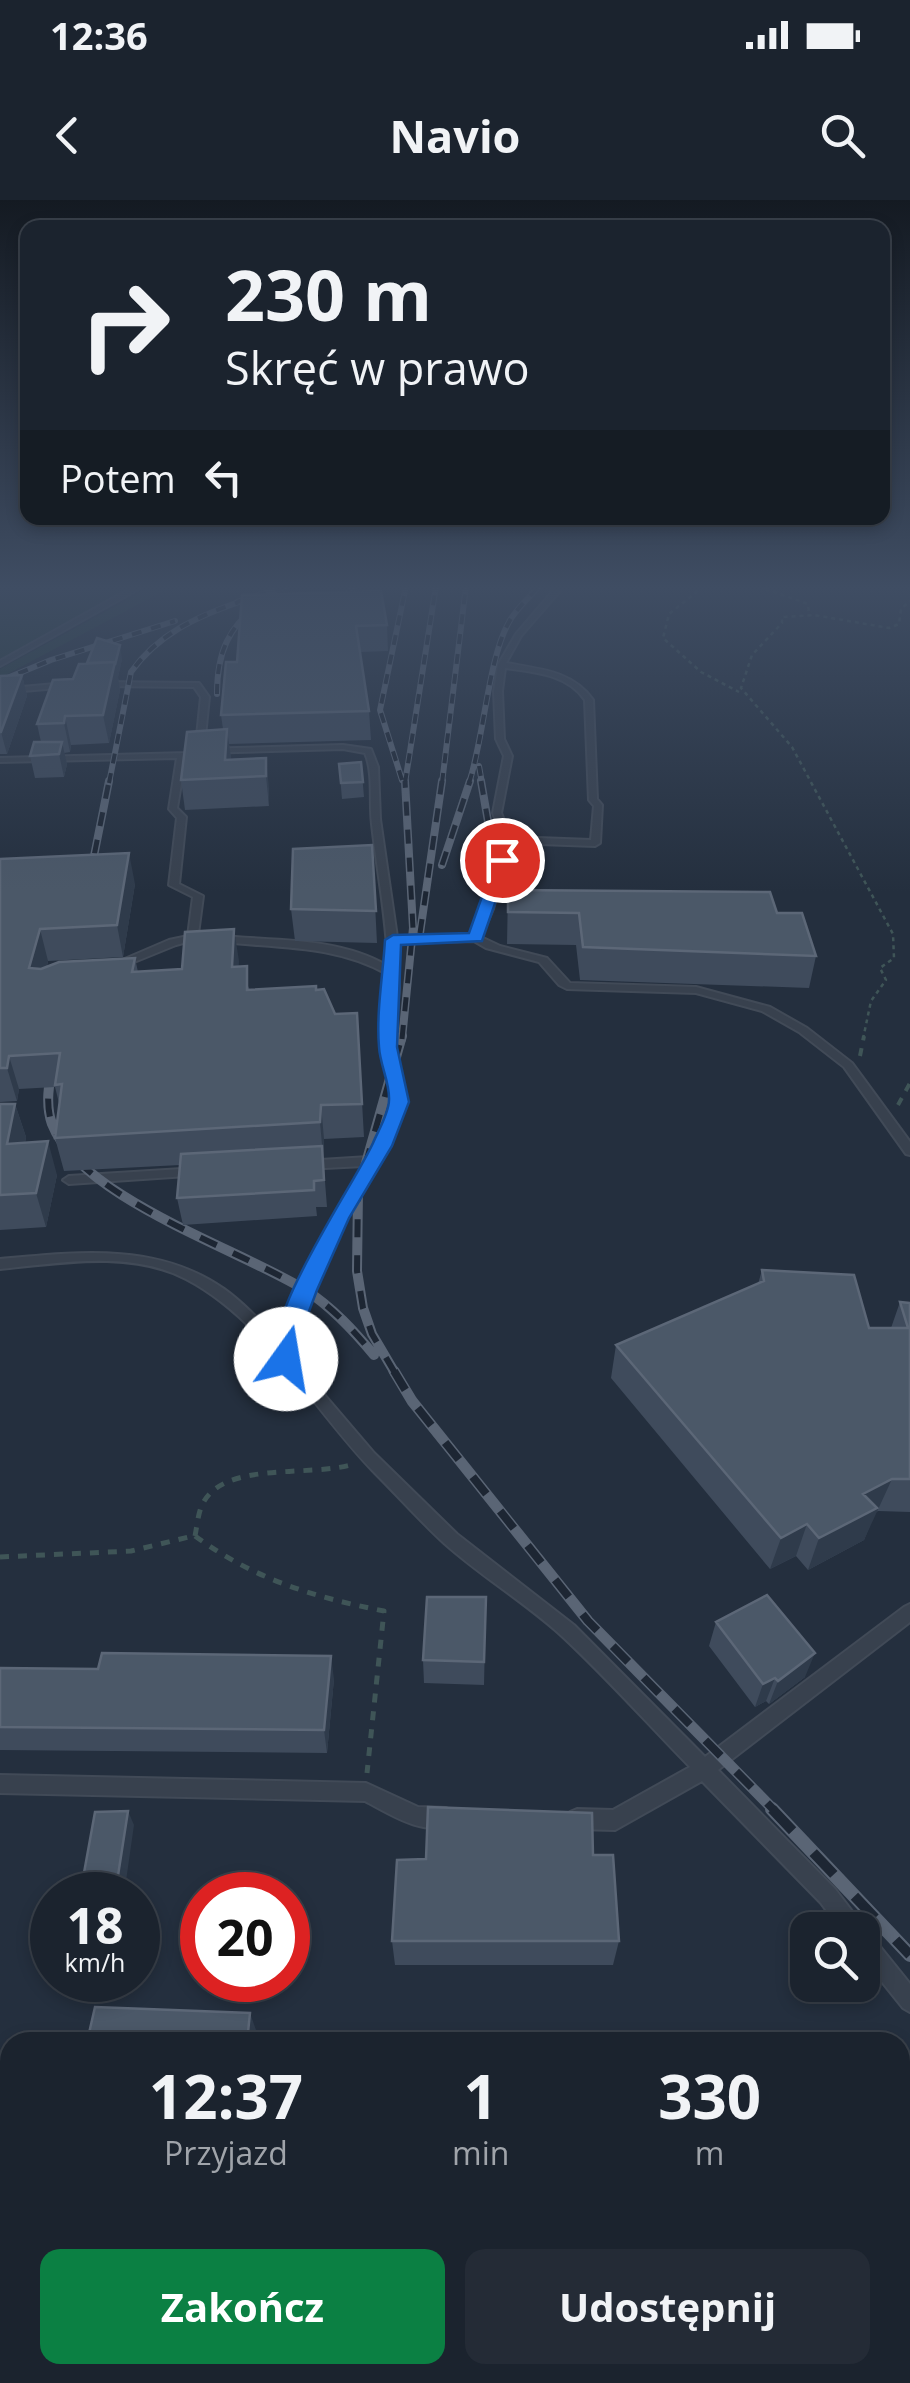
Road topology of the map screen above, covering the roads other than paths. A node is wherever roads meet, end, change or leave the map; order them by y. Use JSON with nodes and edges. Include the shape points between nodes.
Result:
{"nodes":[{"id":1,"x":38,"y":688,"type":"edge"},
{"id":2,"x":59,"y":688,"type":"edge"},
{"id":3,"x":198,"y":688,"type":"edge"},
{"id":4,"x":498,"y":688,"type":"edge"},
{"id":5,"x":580,"y":688,"type":"edge"},
{"id":6,"x":0,"y":691,"type":"edge"},
{"id":7,"x":53,"y":704,"type":"edge"},
{"id":8,"x":39,"y":741,"type":"edge"},
{"id":9,"x":193,"y":753,"type":"junction"},
{"id":10,"x":33,"y":759,"type":"junction"},
{"id":11,"x":0,"y":760,"type":"edge"},
{"id":12,"x":508,"y":840,"type":"junction"},
{"id":13,"x":193,"y":937,"type":"junction"},
{"id":14,"x":476,"y":938,"type":"junction"},
{"id":15,"x":393,"y":940,"type":"junction"},
{"id":16,"x":101,"y":974,"type":"edge"},
{"id":17,"x":394,"y":974,"type":"junction"},
{"id":18,"x":909,"y":1144,"type":"edge"},
{"id":19,"x":373,"y":1161,"type":"junction"},
{"id":20,"x":285,"y":1166,"type":"edge"},
{"id":21,"x":207,"y":1171,"type":"edge"},
{"id":22,"x":70,"y":1180,"type":"dead end"},
{"id":23,"x":0,"y":1264,"type":"edge"},
{"id":24,"x":286,"y":1359,"type":"junction"},
{"id":25,"x":910,"y":1612,"type":"edge"},
{"id":26,"x":703,"y":1770,"type":"junction"},
{"id":27,"x":0,"y":1784,"type":"edge"},
{"id":28,"x":476,"y":1818,"type":"edge"},
{"id":29,"x":555,"y":1819,"type":"edge"},
{"id":30,"x":840,"y":1912,"type":"edge"},
{"id":31,"x":880,"y":1963,"type":"edge"},
{"id":32,"x":910,"y":2001,"type":"edge"}],
"edges":[{"from":1,"to":6,"type":"lane"},
{"from":2,"to":7,"type":"lane"},
{"from":3,"to":9,"type":"lane","via":[[205,697]]},
{"from":4,"to":12,"type":"lane","via":[[500,739],[508,756],[498,813]]},
{"from":5,"to":12,"type":"lane","via":[[590,700],[595,843]]},
{"from":8,"to":10,"type":"lane"},
{"from":9,"to":10,"type":"lane"},
{"from":9,"to":13,"type":"lane","via":[[179,763],[173,809],[182,818],[174,884],[198,896]]},
{"from":9,"to":15,"type":"lane","via":[[368,751]]},
{"from":10,"to":11,"type":"lane"},
{"from":12,"to":14,"type":"lane"},
{"from":13,"to":16,"type":"lane"},
{"from":13,"to":17,"type":"lane","via":[[347,953]]},
{"from":14,"to":15,"type":"lane"},
{"from":14,"to":18,"type":"lane","via":[[540,958],[567,986],[696,990],[766,1009],[848,1065]]},
{"from":15,"to":17,"type":"lane"},
{"from":17,"to":19,"type":"lane","via":[[388,1047],[399,1102]]},
{"from":19,"to":20,"type":"lane"},
{"from":19,"to":24,"type":"lane","via":[[305,1290]]},
{"from":21,"to":22,"type":"lane"},
{"from":23,"to":24,"type":"lane","via":[[106,1254],[156,1260],[227,1296]]},
{"from":24,"to":26,"type":"lane","via":[[369,1457],[450,1538],[568,1630]]},
{"from":25,"to":26,"type":"lane"},
{"from":26,"to":29,"type":"lane","via":[[615,1820]]},
{"from":26,"to":30,"type":"lane"},
{"from":27,"to":28,"type":"lane","via":[[366,1792],[417,1817]]},
{"from":31,"to":32,"type":"lane"}]}
